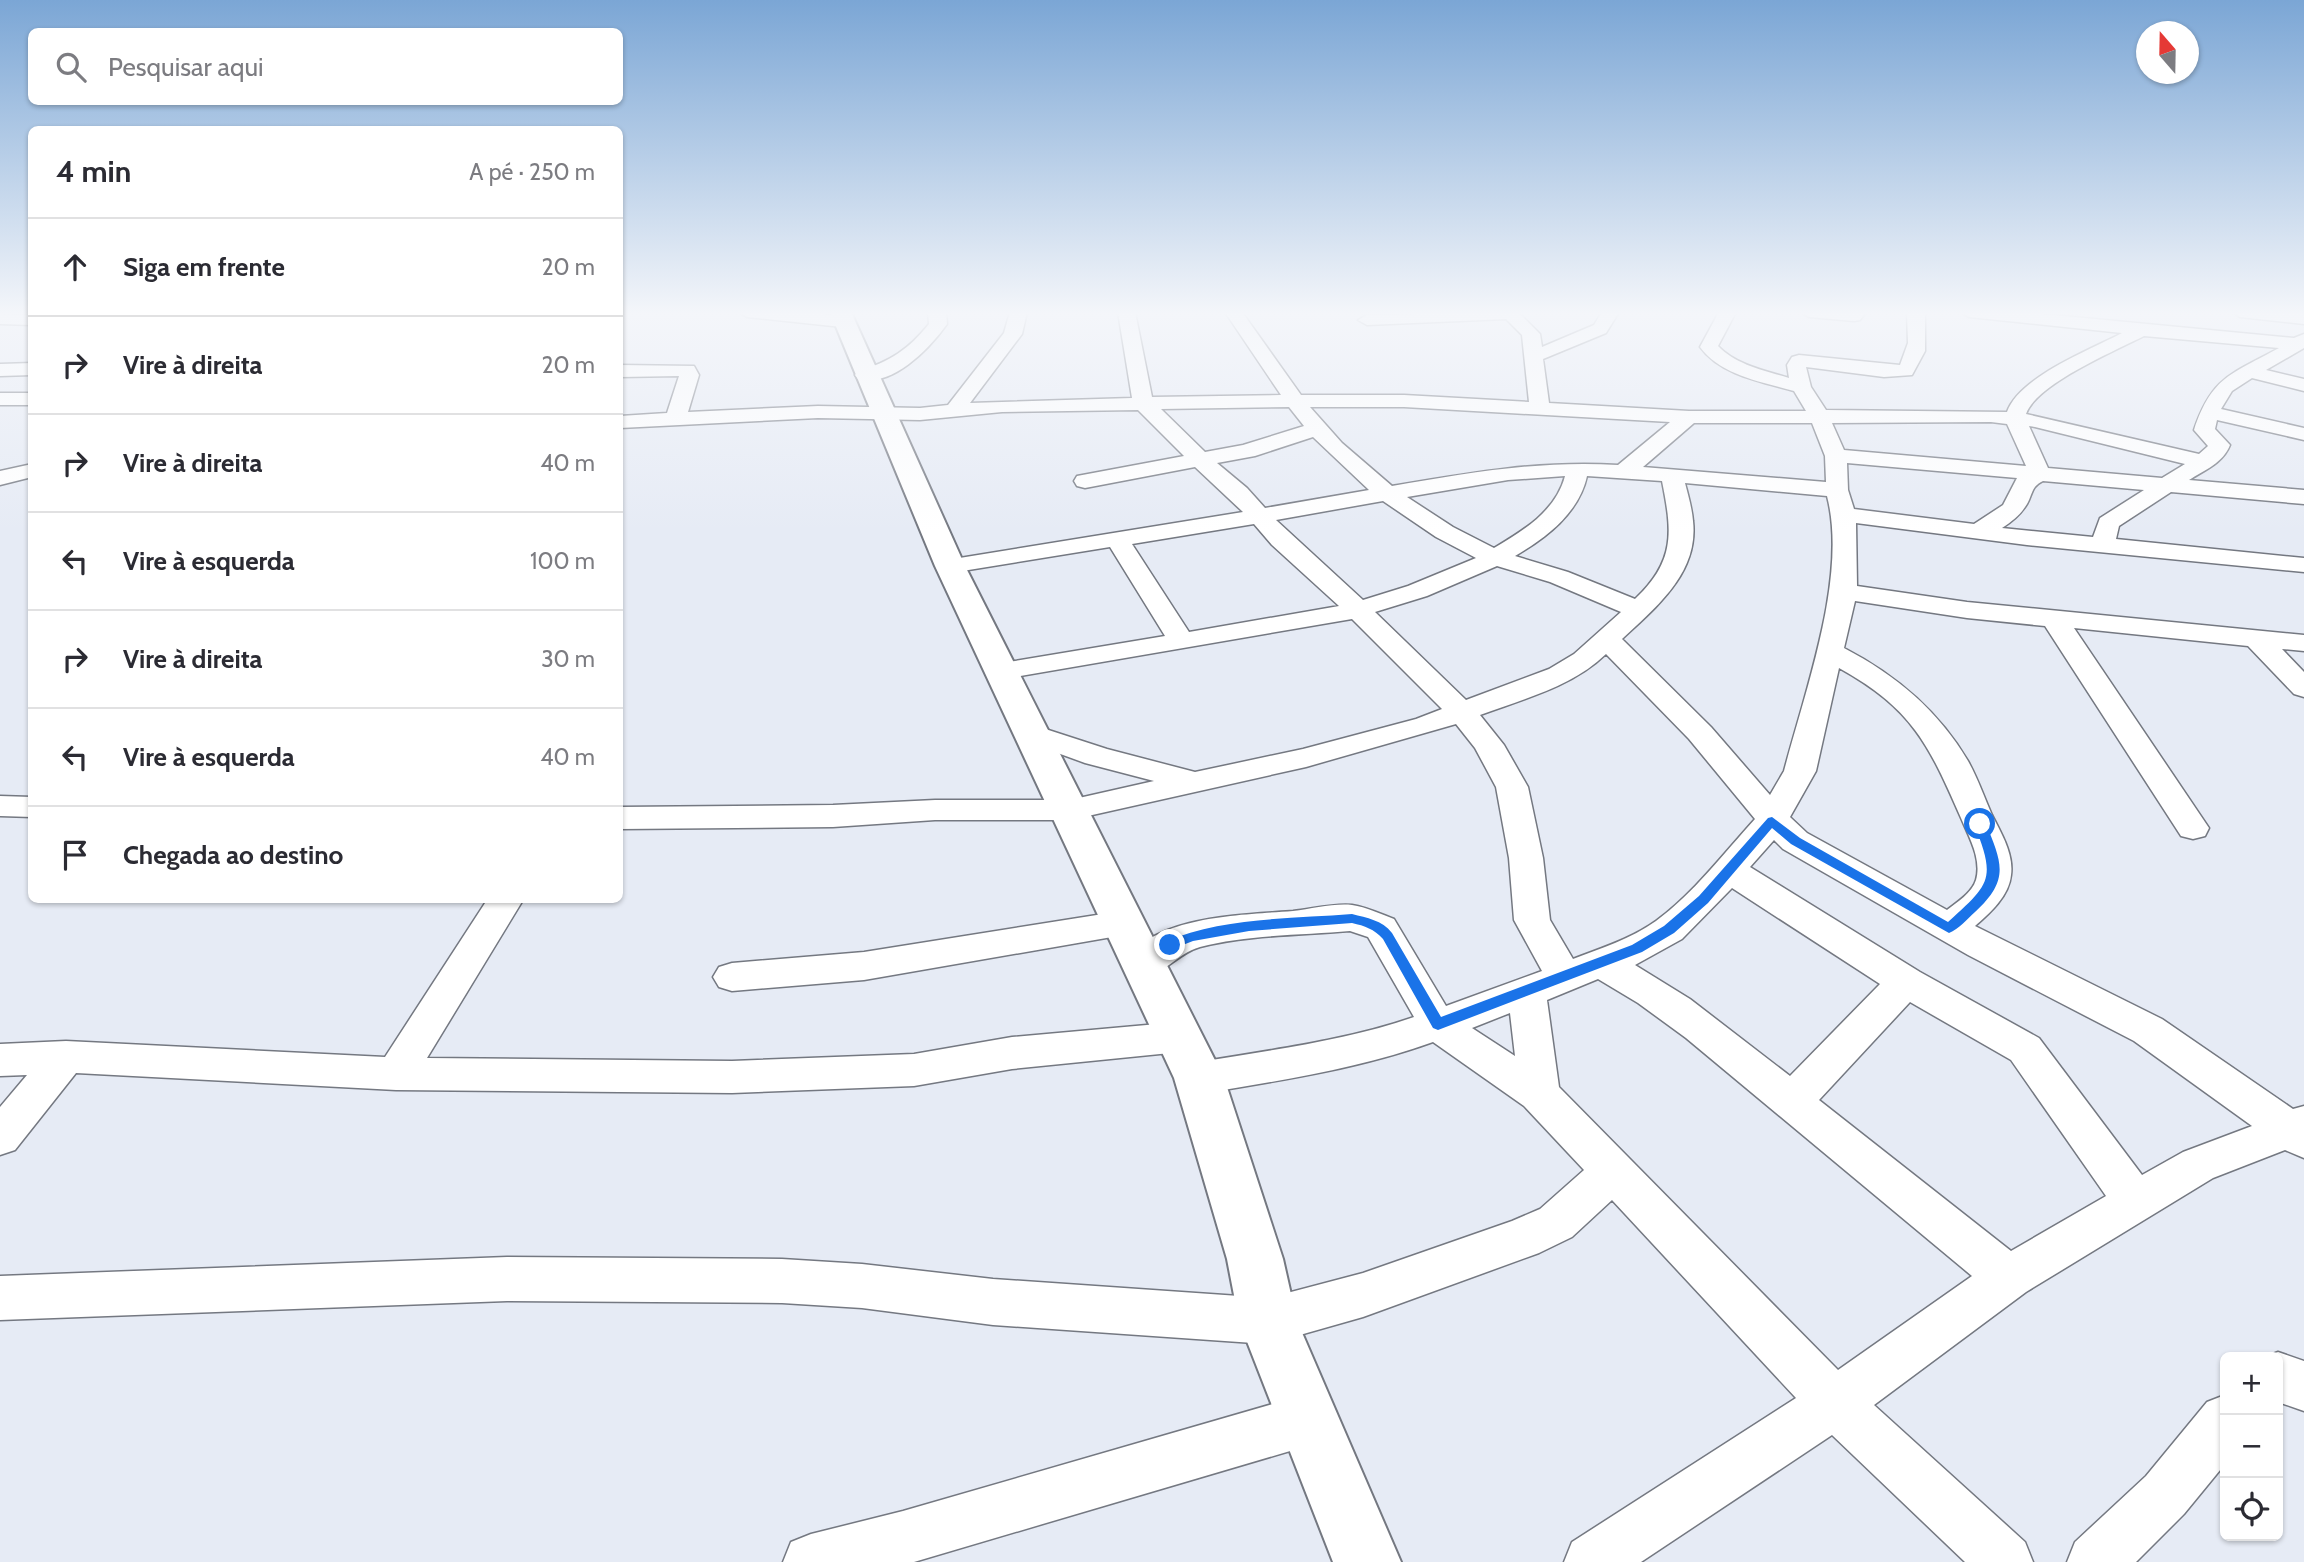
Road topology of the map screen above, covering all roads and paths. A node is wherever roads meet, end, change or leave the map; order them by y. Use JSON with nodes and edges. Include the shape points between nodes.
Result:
{"nodes":[{"id":1,"x":687,"y":385,"type":"edge"},
{"id":2,"x":869,"y":385,"type":"edge"},
{"id":3,"x":881,"y":385,"type":"edge"},
{"id":4,"x":974,"y":385,"type":"edge"},
{"id":5,"x":1140,"y":385,"type":"edge"},
{"id":6,"x":1285,"y":385,"type":"edge"},
{"id":7,"x":1538,"y":385,"type":"edge"},
{"id":8,"x":1795,"y":385,"type":"edge"},
{"id":9,"x":2041,"y":385,"type":"edge"},
{"id":10,"x":2226,"y":385,"type":"edge"},
{"id":11,"x":1801,"y":387,"type":"joint"},
{"id":12,"x":873,"y":393,"type":"junction"},
{"id":13,"x":0,"y":399,"type":"edge"},
{"id":14,"x":28,"y":399,"type":"edge"},
{"id":15,"x":1295,"y":401,"type":"junction"},
{"id":16,"x":1143,"y":403,"type":"junction"},
{"id":17,"x":1540,"y":408,"type":"junction"},
{"id":18,"x":955,"y":410,"type":"junction"},
{"id":19,"x":2209,"y":412,"type":"junction"},
{"id":20,"x":1819,"y":415,"type":"junction"},
{"id":21,"x":1689,"y":417,"type":"junction"},
{"id":22,"x":676,"y":418,"type":"junction"},
{"id":23,"x":2015,"y":418,"type":"junction"},
{"id":24,"x":623,"y":422,"type":"edge"},
{"id":25,"x":1317,"y":429,"type":"junction"},
{"id":26,"x":2304,"y":434,"type":"edge"},
{"id":27,"x":1836,"y":456,"type":"junction"},
{"id":28,"x":1200,"y":460,"type":"junction"},
{"id":29,"x":2205,"y":462,"type":"junction"},
{"id":30,"x":1578,"y":469,"type":"junction"},
{"id":31,"x":28,"y":471,"type":"edge"},
{"id":32,"x":1623,"y":472,"type":"junction"},
{"id":33,"x":2040,"y":474,"type":"junction"},
{"id":34,"x":1672,"y":475,"type":"junction"},
{"id":35,"x":0,"y":478,"type":"edge"},
{"id":36,"x":1085,"y":481,"type":"dead end"},
{"id":37,"x":1228,"y":483,"type":"junction"},
{"id":38,"x":2166,"y":484,"type":"junction"},
{"id":39,"x":1837,"y":490,"type":"junction"},
{"id":40,"x":1388,"y":493,"type":"junction"},
{"id":41,"x":2304,"y":498,"type":"edge"},
{"id":42,"x":1324,"y":504,"type":"junction"},
{"id":43,"x":1843,"y":515,"type":"junction"},
{"id":44,"x":1259,"y":516,"type":"junction"},
{"id":45,"x":1978,"y":532,"type":"junction"},
{"id":46,"x":1117,"y":539,"type":"junction"},
{"id":47,"x":2103,"y":546,"type":"junction"},
{"id":48,"x":1495,"y":558,"type":"junction"},
{"id":49,"x":2304,"y":565,"type":"edge"},
{"id":50,"x":950,"y":566,"type":"junction"},
{"id":51,"x":1844,"y":592,"type":"junction"},
{"id":52,"x":1637,"y":609,"type":"junction"},
{"id":53,"x":1359,"y":610,"type":"junction"},
{"id":54,"x":2054,"y":620,"type":"junction"},
{"id":55,"x":1606,"y":638,"type":"junction"},
{"id":56,"x":2257,"y":639,"type":"junction"},
{"id":57,"x":1182,"y":642,"type":"junction"},
{"id":58,"x":2304,"y":643,"type":"edge"},
{"id":59,"x":1830,"y":652,"type":"junction"},
{"id":60,"x":1003,"y":671,"type":"junction"},
{"id":61,"x":2304,"y":688,"type":"edge"},
{"id":62,"x":1462,"y":712,"type":"junction"},
{"id":63,"x":1033,"y":734,"type":"junction"},
{"id":64,"x":1198,"y":783,"type":"junction"},
{"id":65,"x":0,"y":806,"type":"edge"},
{"id":66,"x":28,"y":807,"type":"edge"},
{"id":67,"x":1070,"y":810,"type":"junction"},
{"id":68,"x":623,"y":818,"type":"edge"},
{"id":69,"x":1772,"y":821,"type":"junction"},
{"id":70,"x":2193,"y":828,"type":"dead end"},
{"id":71,"x":1729,"y":870,"type":"junction"},
{"id":72,"x":503,"y":903,"type":"edge"},
{"id":73,"x":1122,"y":924,"type":"junction"},
{"id":74,"x":1949,"y":928,"type":"junction"},
{"id":75,"x":1142,"y":965,"type":"junction"},
{"id":76,"x":1582,"y":970,"type":"junction"},
{"id":77,"x":732,"y":977,"type":"dead end"},
{"id":78,"x":1906,"y":982,"type":"junction"},
{"id":79,"x":1527,"y":992,"type":"junction"},
{"id":80,"x":1438,"y":1024,"type":"junction"},
{"id":81,"x":1180,"y":1037,"type":"junction"},
{"id":82,"x":66,"y":1056,"type":"junction"},
{"id":83,"x":0,"y":1060,"type":"edge"},
{"id":84,"x":396,"y":1074,"type":"junction"},
{"id":85,"x":1199,"y":1079,"type":"junction"},
{"id":86,"x":1539,"y":1094,"type":"junction"},
{"id":87,"x":1791,"y":1102,"type":"junction"},
{"id":88,"x":2299,"y":1131,"type":"edge"},
{"id":89,"x":0,"y":1137,"type":"edge"},
{"id":90,"x":1613,"y":1171,"type":"junction"},
{"id":91,"x":2136,"y":1203,"type":"junction"},
{"id":92,"x":2008,"y":1277,"type":"junction"},
{"id":93,"x":0,"y":1298,"type":"edge"},
{"id":94,"x":1268,"y":1321,"type":"junction"},
{"id":95,"x":2283,"y":1379,"type":"edge"},
{"id":96,"x":2304,"y":1386,"type":"edge"},
{"id":97,"x":1835,"y":1403,"type":"junction"},
{"id":98,"x":1307,"y":1419,"type":"junction"},
{"id":99,"x":2220,"y":1428,"type":"edge"},
{"id":100,"x":811,"y":1562,"type":"edge"},
{"id":101,"x":1367,"y":1562,"type":"edge"},
{"id":102,"x":1592,"y":1562,"type":"edge"},
{"id":103,"x":2005,"y":1562,"type":"edge"},
{"id":104,"x":2095,"y":1562,"type":"edge"}],
"edges":[{"from":1,"to":22,"type":"street"},
{"from":2,"to":12,"type":"street"},
{"from":3,"to":12,"type":"street"},
{"from":4,"to":18,"type":"street"},
{"from":5,"to":16,"type":"street"},
{"from":6,"to":15,"type":"street"},
{"from":7,"to":17,"type":"street"},
{"from":8,"to":11,"type":"street"},
{"from":9,"to":23,"type":"street","via":[[2020,403]]},
{"from":10,"to":19,"type":"street"},
{"from":11,"to":20,"type":"street"},
{"from":12,"to":18,"type":"street","via":[[920,414]]},
{"from":12,"to":22,"type":"street","via":[[818,412]]},
{"from":12,"to":50,"type":"street"},
{"from":13,"to":14,"type":"street"},
{"from":15,"to":16,"type":"street"},
{"from":15,"to":17,"type":"street"},
{"from":15,"to":25,"type":"street"},
{"from":16,"to":18,"type":"street"},
{"from":16,"to":28,"type":"street"},
{"from":17,"to":21,"type":"street"},
{"from":19,"to":26,"type":"street"},
{"from":19,"to":29,"type":"street","via":[[2204,430],[2219,445]]},
{"from":20,"to":21,"type":"street"},
{"from":20,"to":23,"type":"street"},
{"from":20,"to":27,"type":"street"},
{"from":21,"to":32,"type":"street"},
{"from":22,"to":24,"type":"street"},
{"from":23,"to":29,"type":"street"},
{"from":23,"to":33,"type":"street"},
{"from":25,"to":28,"type":"street"},
{"from":25,"to":40,"type":"street"},
{"from":27,"to":33,"type":"street"},
{"from":27,"to":39,"type":"street"},
{"from":28,"to":36,"type":"street"},
{"from":28,"to":37,"type":"street"},
{"from":29,"to":38,"type":"street"},
{"from":30,"to":32,"type":"street"},
{"from":30,"to":40,"type":"street","via":[[1508,473]]},
{"from":30,"to":48,"type":"street","via":[[1570,495],[1558,509]]},
{"from":31,"to":35,"type":"street"},
{"from":32,"to":34,"type":"street"},
{"from":33,"to":38,"type":"street"},
{"from":33,"to":45,"type":"street","via":[[2019,487],[2011,510]]},
{"from":34,"to":39,"type":"street"},
{"from":34,"to":52,"type":"street","via":[[1682,523],[1676,566]]},
{"from":37,"to":42,"type":"street"},
{"from":37,"to":44,"type":"street"},
{"from":38,"to":41,"type":"street"},
{"from":38,"to":47,"type":"street","via":[[2108,523]]},
{"from":39,"to":43,"type":"street"},
{"from":40,"to":42,"type":"street"},
{"from":40,"to":48,"type":"street","via":[[1436,528]]},
{"from":42,"to":44,"type":"street"},
{"from":43,"to":45,"type":"street"},
{"from":43,"to":51,"type":"street"},
{"from":44,"to":46,"type":"street"},
{"from":44,"to":53,"type":"street"},
{"from":45,"to":47,"type":"street"},
{"from":46,"to":50,"type":"street"},
{"from":46,"to":57,"type":"street"},
{"from":47,"to":49,"type":"street"},
{"from":48,"to":52,"type":"street"},
{"from":48,"to":53,"type":"street"},
{"from":50,"to":60,"type":"street"},
{"from":51,"to":54,"type":"street"},
{"from":51,"to":59,"type":"street"},
{"from":52,"to":55,"type":"street"},
{"from":53,"to":57,"type":"street"},
{"from":53,"to":62,"type":"street"},
{"from":54,"to":56,"type":"street"},
{"from":54,"to":70,"type":"street"},
{"from":55,"to":62,"type":"street","via":[[1584,660],[1559,675]]},
{"from":55,"to":69,"type":"street","via":[[1714,747]]},
{"from":56,"to":58,"type":"street"},
{"from":56,"to":61,"type":"street"},
{"from":57,"to":60,"type":"street"},
{"from":59,"to":69,"type":"street","via":[[1800,771]]},
{"from":59,"to":74,"type":"street","via":[[1907,700],[1965,785],[1992,854],[1994,877],[1981,899]]},
{"from":60,"to":63,"type":"street"},
{"from":62,"to":64,"type":"street","via":[[1378,740]]},
{"from":62,"to":76,"type":"street","via":[[1489,744],[1512,788],[1537,933]]},
{"from":63,"to":64,"type":"street"},
{"from":63,"to":67,"type":"street"},
{"from":64,"to":67,"type":"street"},
{"from":65,"to":66,"type":"street"},
{"from":67,"to":68,"type":"street"},
{"from":67,"to":73,"type":"street"},
{"from":69,"to":71,"type":"street"},
{"from":69,"to":74,"type":"street","via":[[1795,841]]},
{"from":71,"to":76,"type":"street","via":[[1669,930],[1637,949]]},
{"from":71,"to":78,"type":"street"},
{"from":72,"to":84,"type":"street"},
{"from":73,"to":75,"type":"street"},
{"from":73,"to":77,"type":"street","via":[[864,966]]},
{"from":74,"to":88,"type":"street","via":[[2148,1030]]},
{"from":75,"to":80,"type":"street","via":[[1190,936],[1352,918],[1381,928]]},
{"from":75,"to":81,"type":"street"},
{"from":76,"to":79,"type":"street"},
{"from":76,"to":87,"type":"street","via":[[1625,976],[1713,1035]]},
{"from":78,"to":87,"type":"street"},
{"from":78,"to":91,"type":"street","via":[[2025,1049]]},
{"from":79,"to":80,"type":"street"},
{"from":79,"to":86,"type":"street"},
{"from":80,"to":85,"type":"street","via":[[1368,1046]]},
{"from":80,"to":86,"type":"street"},
{"from":81,"to":84,"type":"street","via":[[1012,1053],[915,1070],[823,1075]]},
{"from":81,"to":85,"type":"street"},
{"from":82,"to":83,"type":"street"},
{"from":82,"to":84,"type":"street"},
{"from":82,"to":89,"type":"street"},
{"from":85,"to":94,"type":"street","via":[[1255,1259]]},
{"from":86,"to":90,"type":"street"},
{"from":87,"to":92,"type":"street"},
{"from":88,"to":91,"type":"street","via":[[2198,1165]]},
{"from":90,"to":94,"type":"street","via":[[1556,1223],[1523,1238],[1363,1295]]},
{"from":90,"to":97,"type":"street"},
{"from":91,"to":92,"type":"street"},
{"from":92,"to":97,"type":"street"},
{"from":93,"to":94,"type":"street","via":[[506,1279],[782,1281],[993,1303]]},
{"from":94,"to":98,"type":"street"},
{"from":95,"to":96,"type":"street"},
{"from":97,"to":102,"type":"street"},
{"from":97,"to":103,"type":"street"},
{"from":98,"to":100,"type":"street"},
{"from":98,"to":101,"type":"street"},
{"from":99,"to":104,"type":"street","via":[[2152,1511]]}]}
